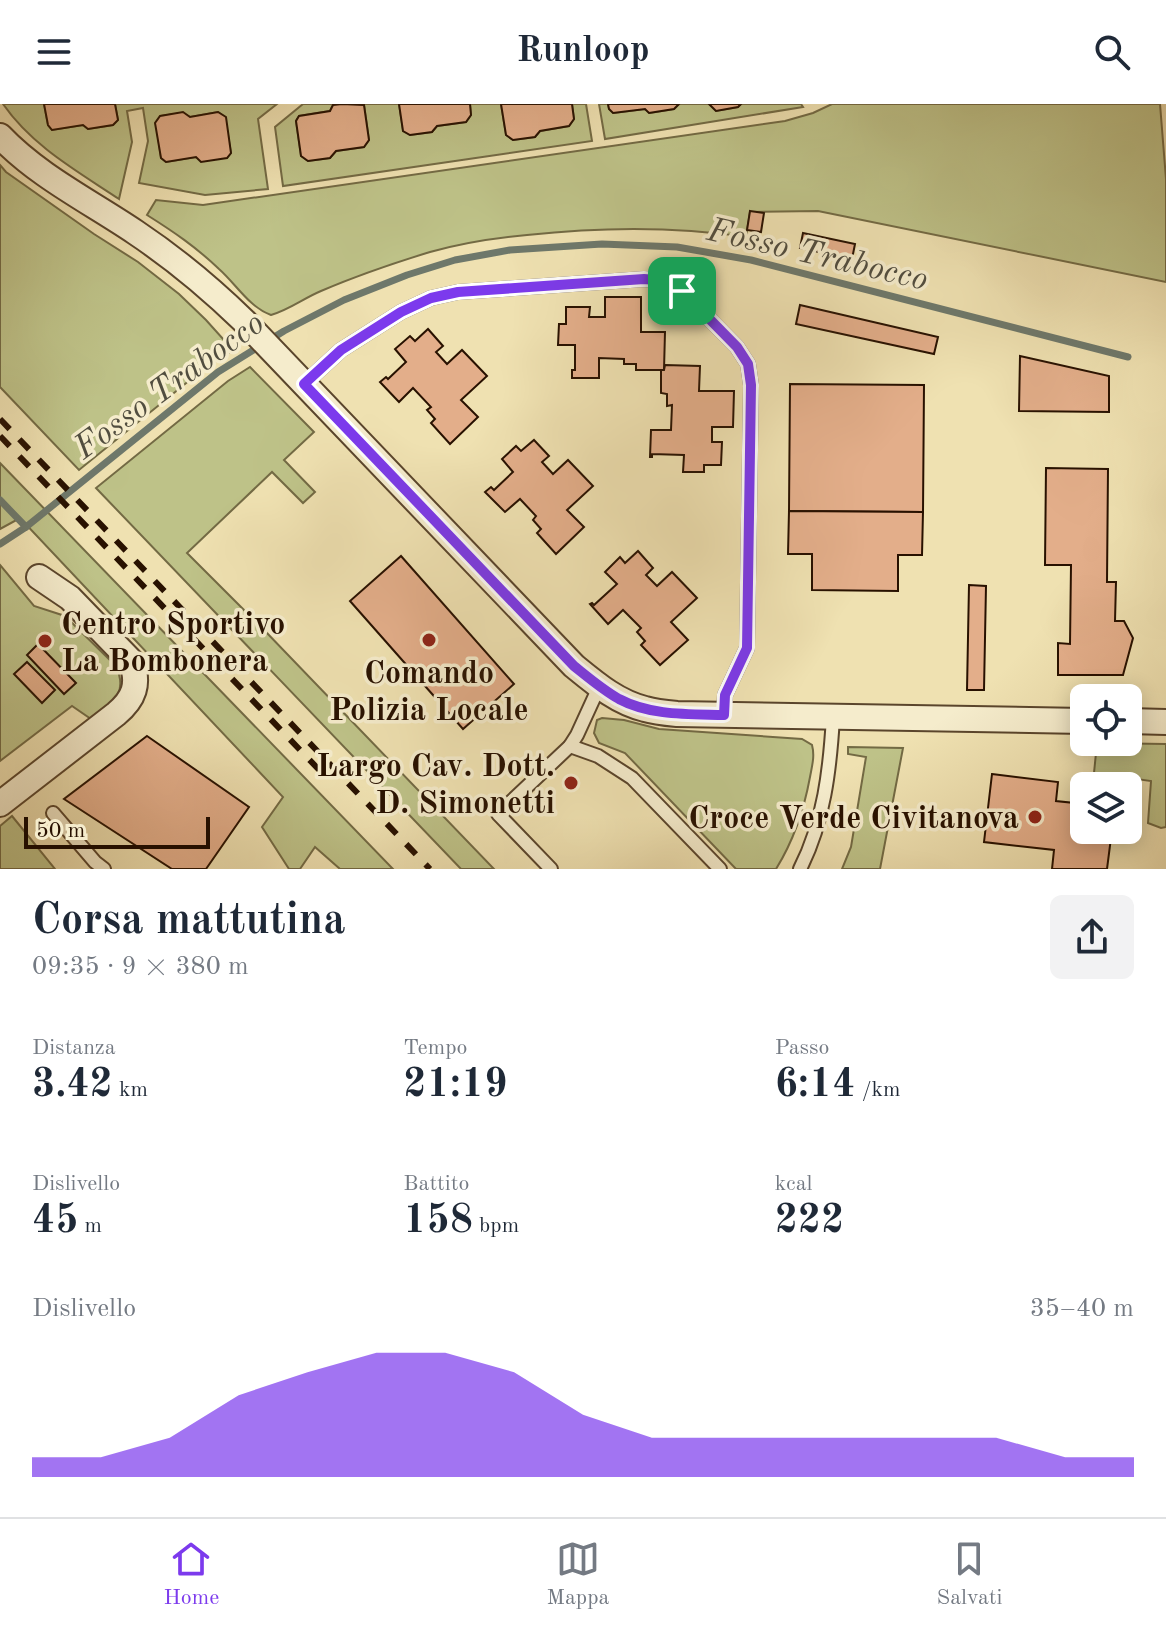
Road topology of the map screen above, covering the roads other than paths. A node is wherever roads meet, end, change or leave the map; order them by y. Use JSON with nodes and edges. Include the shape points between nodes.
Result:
{"nodes":[{"id":1,"x":0,"y":136,"type":"edge"},
{"id":2,"x":299,"y":379,"type":"junction"},
{"id":3,"x":39,"y":577,"type":"dead end"},
{"id":4,"x":599,"y":687,"type":"junction"},
{"id":5,"x":724,"y":715,"type":"junction"},
{"id":6,"x":833,"y":717,"type":"junction"},
{"id":7,"x":1070,"y":721,"type":"edge"},
{"id":8,"x":1142,"y":721,"type":"edge"},
{"id":9,"x":1166,"y":722,"type":"edge"},
{"id":10,"x":570,"y":746,"type":"junction"},
{"id":11,"x":0,"y":804,"type":"edge"},
{"id":12,"x":53,"y":813,"type":"dead end"},
{"id":13,"x":104,"y":869,"type":"edge"},
{"id":14,"x":551,"y":869,"type":"edge"},
{"id":15,"x":720,"y":869,"type":"edge"},
{"id":16,"x":800,"y":869,"type":"edge"}],
"edges":[{"from":1,"to":2,"type":"street","via":[[27,163],[192,274]]},
{"from":2,"to":4,"type":"street"},
{"from":2,"to":5,"type":"lane","via":[[431,298],[644,279],[667,281],[682,291],[737,347],[748,364],[751,385],[747,648],[725,695]]},
{"from":3,"to":11,"type":"street","via":[[70,598],[131,661],[135,691],[126,706]]},
{"from":4,"to":5,"type":"street","via":[[645,709]]},
{"from":4,"to":10,"type":"lane"},
{"from":5,"to":6,"type":"street"},
{"from":6,"to":7,"type":"street"},
{"from":6,"to":16,"type":"lane","via":[[826,790]]},
{"from":8,"to":9,"type":"street"},
{"from":10,"to":14,"type":"lane","via":[[498,814]]},
{"from":10,"to":15,"type":"lane","via":[[632,778]]},
{"from":12,"to":13,"type":"lane"}]}
